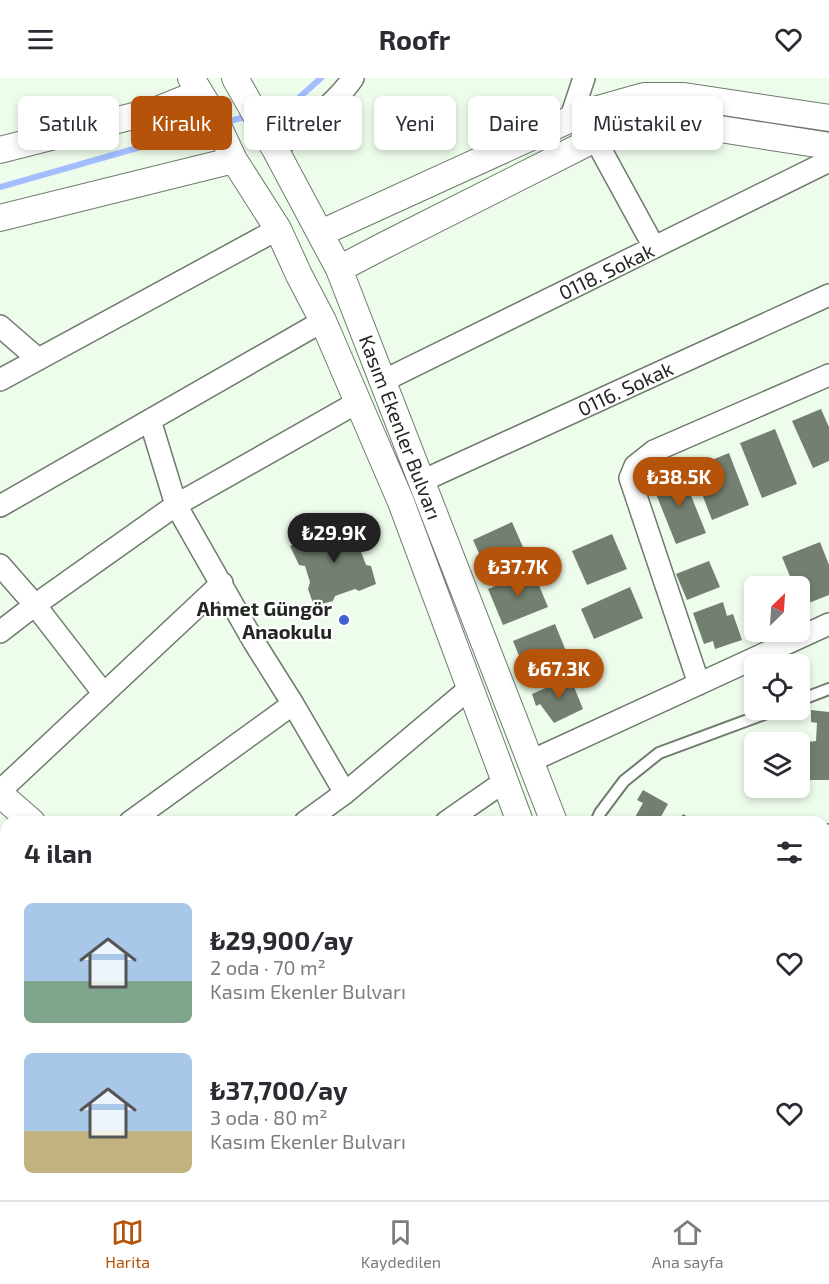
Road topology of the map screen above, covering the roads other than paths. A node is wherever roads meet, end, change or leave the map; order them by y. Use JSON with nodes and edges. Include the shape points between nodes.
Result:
{"nodes":[{"id":1,"x":353,"y":78,"type":"edge"},
{"id":2,"x":584,"y":78,"type":"edge"},
{"id":3,"x":200,"y":93,"type":"edge"},
{"id":4,"x":337,"y":96,"type":"edge"},
{"id":5,"x":829,"y":118,"type":"edge"},
{"id":6,"x":570,"y":120,"type":"junction"},
{"id":7,"x":723,"y":129,"type":"edge"},
{"id":8,"x":829,"y":146,"type":"edge"},
{"id":9,"x":0,"y":150,"type":"edge"},
{"id":10,"x":276,"y":150,"type":"edge"},
{"id":11,"x":573,"y":150,"type":"edge"},
{"id":12,"x":601,"y":150,"type":"edge"},
{"id":13,"x":231,"y":152,"type":"junction"},
{"id":14,"x":829,"y":161,"type":"edge"},
{"id":15,"x":0,"y":218,"type":"edge"},
{"id":16,"x":278,"y":229,"type":"junction"},
{"id":17,"x":321,"y":233,"type":"junction"},
{"id":18,"x":654,"y":247,"type":"junction"},
{"id":19,"x":339,"y":269,"type":"junction"},
{"id":20,"x":829,"y":296,"type":"edge"},
{"id":21,"x":323,"y":321,"type":"junction"},
{"id":22,"x":0,"y":326,"type":"edge"},
{"id":23,"x":38,"y":359,"type":"junction"},
{"id":24,"x":829,"y":375,"type":"edge"},
{"id":25,"x":0,"y":380,"type":"edge"},
{"id":26,"x":383,"y":381,"type":"junction"},
{"id":27,"x":358,"y":402,"type":"junction"},
{"id":28,"x":150,"y":420,"type":"junction"},
{"id":29,"x":422,"y":481,"type":"junction"},
{"id":30,"x":176,"y":505,"type":"junction"},
{"id":31,"x":0,"y":506,"type":"edge"},
{"id":32,"x":0,"y":566,"type":"edge"},
{"id":33,"x":222,"y":583,"type":"junction"},
{"id":34,"x":35,"y":605,"type":"junction"},
{"id":35,"x":829,"y":624,"type":"edge"},
{"id":36,"x":0,"y":632,"type":"edge"},
{"id":37,"x":699,"y":684,"type":"junction"},
{"id":38,"x":470,"y":688,"type":"junction"},
{"id":39,"x":829,"y":689,"type":"edge"},
{"id":40,"x":105,"y":694,"type":"junction"},
{"id":41,"x":810,"y":696,"type":"edge"},
{"id":42,"x":293,"y":704,"type":"junction"},
{"id":43,"x":748,"y":720,"type":"edge"},
{"id":44,"x":531,"y":761,"type":"junction"},
{"id":45,"x":505,"y":781,"type":"junction"},
{"id":46,"x":0,"y":792,"type":"edge"},
{"id":47,"x":345,"y":793,"type":"junction"},
{"id":48,"x":26,"y":816,"type":"edge"},
{"id":49,"x":138,"y":816,"type":"edge"},
{"id":50,"x":313,"y":816,"type":"edge"},
{"id":51,"x":455,"y":816,"type":"edge"},
{"id":52,"x":518,"y":816,"type":"edge"},
{"id":53,"x":552,"y":816,"type":"edge"},
{"id":54,"x":599,"y":816,"type":"edge"}],
"edges":[{"from":1,"to":4,"type":"street"},
{"from":2,"to":6,"type":"street"},
{"from":3,"to":9,"type":"street","via":[[157,110]]},
{"from":3,"to":13,"type":"street","name":"Kasım Ekenler Bulvarı"},
{"from":5,"to":6,"type":"street","via":[[684,96],[644,96]]},
{"from":6,"to":17,"type":"street"},
{"from":7,"to":8,"type":"street"},
{"from":10,"to":17,"type":"street","name":"Kasım Ekenler Bulvarı"},
{"from":11,"to":19,"type":"street"},
{"from":12,"to":18,"type":"street"},
{"from":13,"to":15,"type":"street"},
{"from":13,"to":16,"type":"street","name":"Kasım Ekenler Bulvarı"},
{"from":14,"to":18,"type":"street","name":"0118. Sokak"},
{"from":16,"to":21,"type":"street","name":"Kasım Ekenler Bulvarı"},
{"from":16,"to":23,"type":"street"},
{"from":17,"to":19,"type":"street","name":"Kasım Ekenler Bulvarı"},
{"from":18,"to":26,"type":"street","name":"0118. Sokak"},
{"from":19,"to":26,"type":"street","name":"Kasım Ekenler Bulvarı"},
{"from":20,"to":29,"type":"street","name":"0116. Sokak"},
{"from":21,"to":27,"type":"street","name":"Kasım Ekenler Bulvarı"},
{"from":21,"to":28,"type":"street"},
{"from":22,"to":23,"type":"street"},
{"from":23,"to":25,"type":"street"},
{"from":24,"to":37,"type":"street","via":[[654,451],[635,466],[630,478]]},
{"from":26,"to":29,"type":"street","name":"Kasım Ekenler Bulvarı"},
{"from":27,"to":30,"type":"street"},
{"from":27,"to":38,"type":"street","name":"Kasım Ekenler Bulvarı","via":[[401,502]]},
{"from":28,"to":30,"type":"street"},
{"from":28,"to":31,"type":"street"},
{"from":29,"to":44,"type":"street","name":"Kasım Ekenler Bulvarı"},
{"from":30,"to":33,"type":"street"},
{"from":30,"to":34,"type":"street"},
{"from":32,"to":34,"type":"street"},
{"from":33,"to":40,"type":"street"},
{"from":33,"to":42,"type":"street"},
{"from":34,"to":36,"type":"street"},
{"from":34,"to":40,"type":"street"},
{"from":35,"to":37,"type":"street"},
{"from":37,"to":44,"type":"street"},
{"from":38,"to":45,"type":"street","name":"Kasım Ekenler Bulvarı"},
{"from":38,"to":47,"type":"street"},
{"from":39,"to":41,"type":"lane"},
{"from":40,"to":46,"type":"street"},
{"from":42,"to":47,"type":"street"},
{"from":42,"to":49,"type":"street"},
{"from":43,"to":54,"type":"lane","via":[[659,753],[624,781]]},
{"from":44,"to":53,"type":"street","name":"Kasım Ekenler Bulvarı"},
{"from":45,"to":51,"type":"street"},
{"from":45,"to":52,"type":"street","name":"Kasım Ekenler Bulvarı"},
{"from":46,"to":48,"type":"street"},
{"from":47,"to":50,"type":"street"}]}
